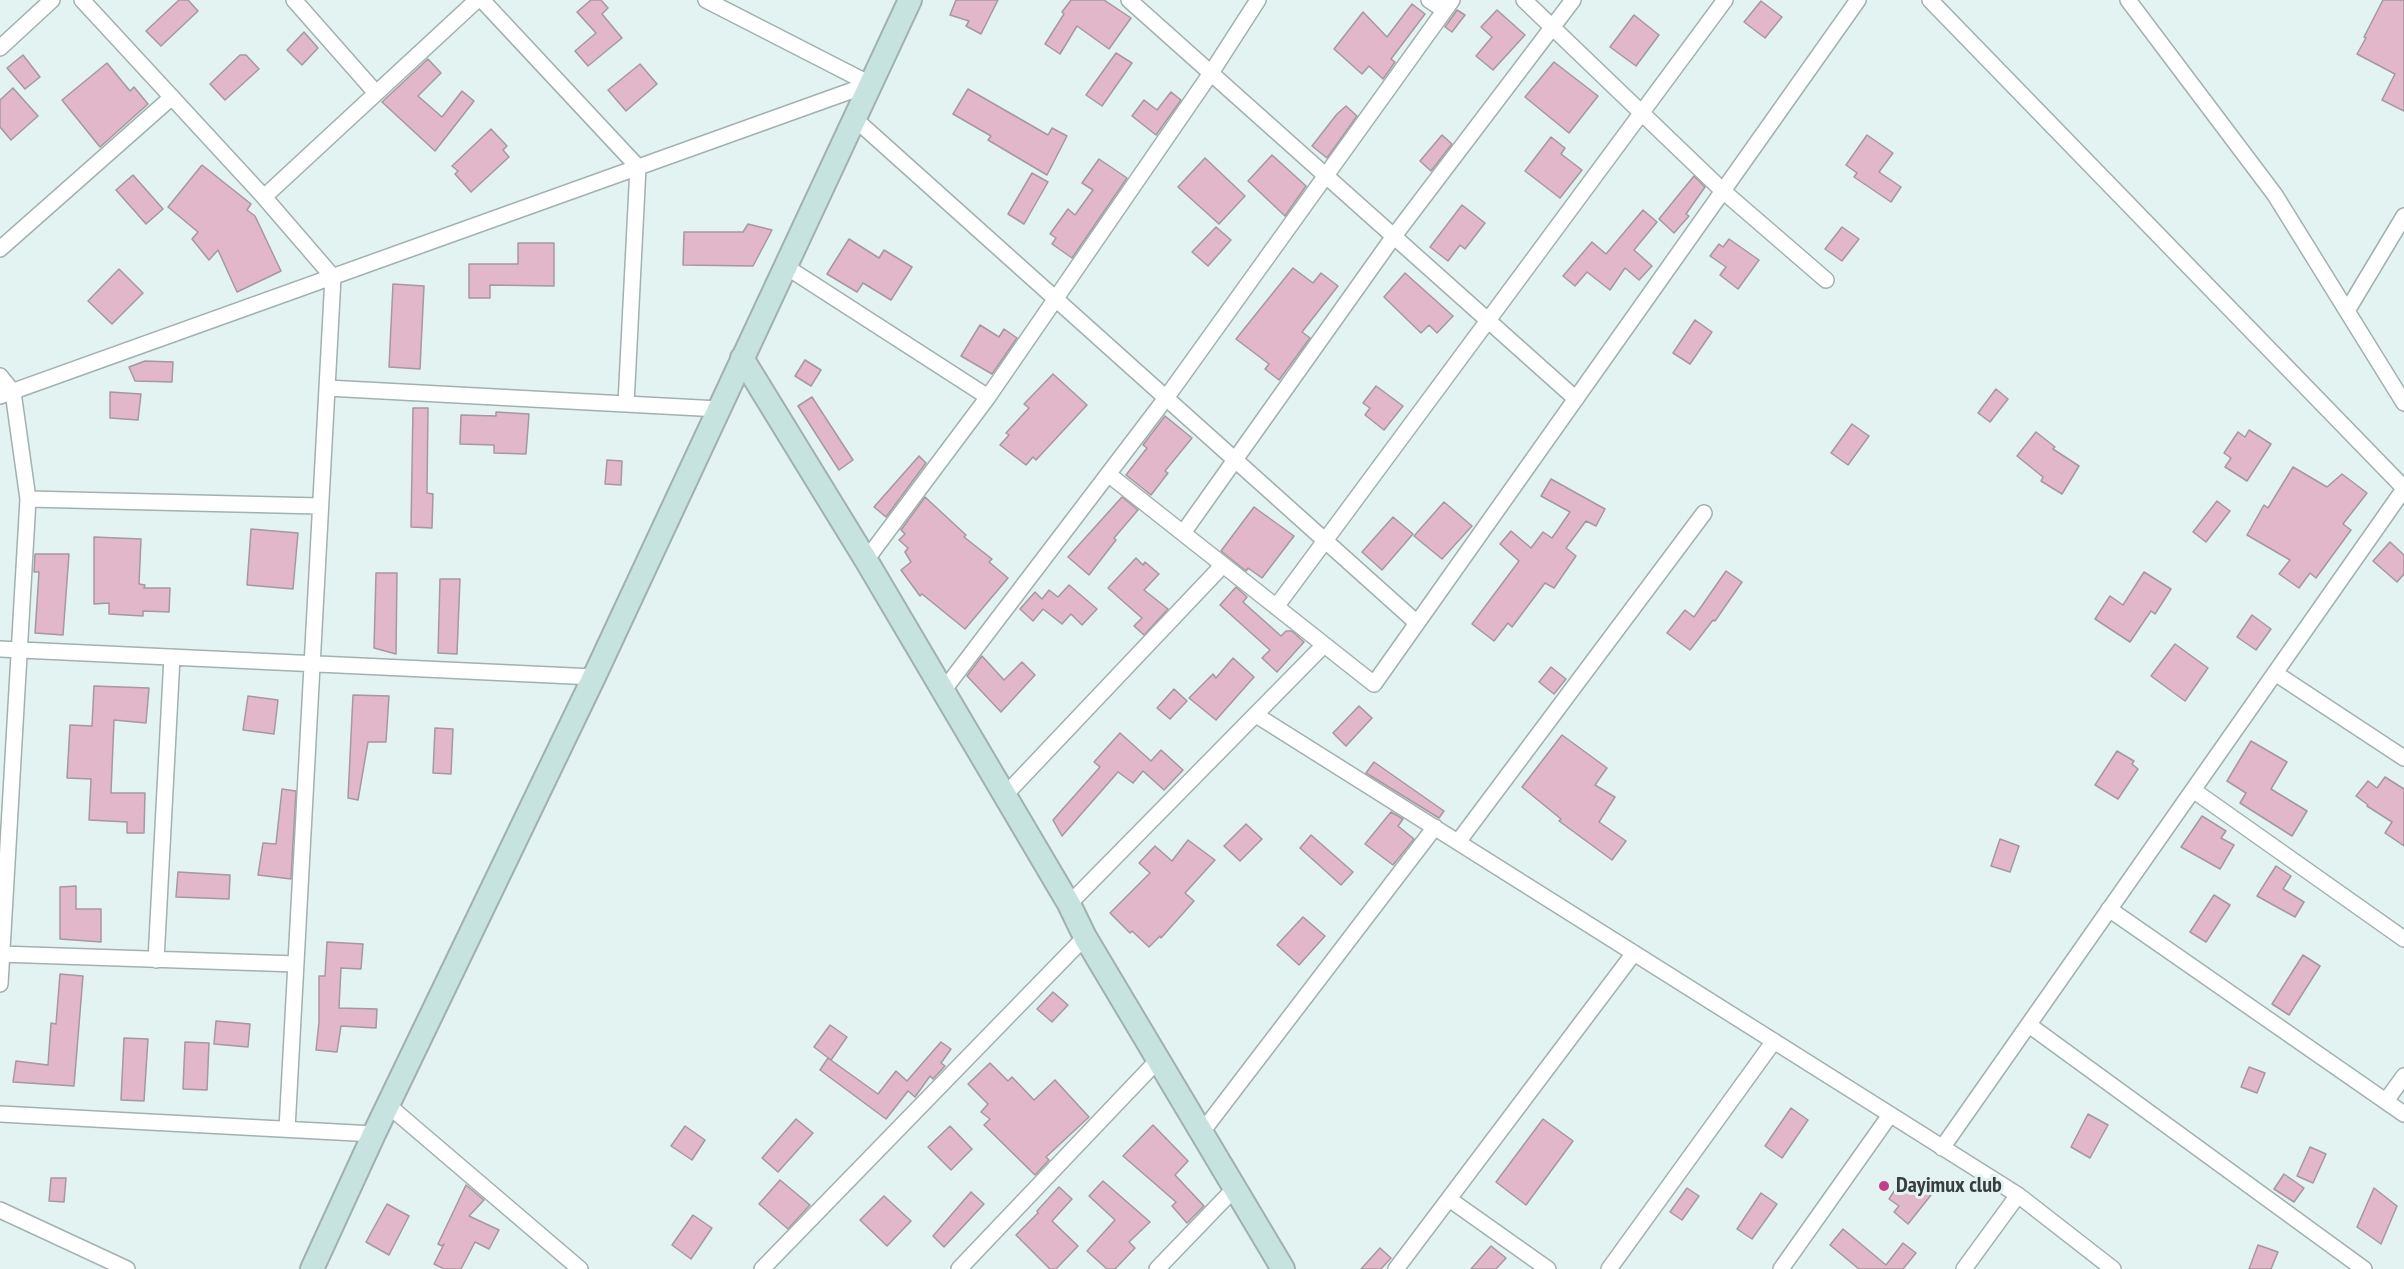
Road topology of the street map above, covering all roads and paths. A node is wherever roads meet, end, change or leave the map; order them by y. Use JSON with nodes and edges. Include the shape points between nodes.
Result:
{"nodes":[{"id":1,"x":52,"y":0,"type":"edge"},
{"id":2,"x":82,"y":0,"type":"edge"},
{"id":3,"x":294,"y":0,"type":"edge"},
{"id":4,"x":477,"y":0,"type":"edge"},
{"id":5,"x":482,"y":0,"type":"edge"},
{"id":6,"x":706,"y":0,"type":"edge"},
{"id":7,"x":910,"y":0,"type":"edge"},
{"id":8,"x":1129,"y":0,"type":"edge"},
{"id":9,"x":1258,"y":0,"type":"edge"},
{"id":10,"x":1429,"y":0,"type":"edge"},
{"id":11,"x":1524,"y":0,"type":"edge"},
{"id":12,"x":1573,"y":0,"type":"edge"},
{"id":13,"x":1725,"y":0,"type":"edge"},
{"id":14,"x":1858,"y":0,"type":"edge"},
{"id":15,"x":1930,"y":0,"type":"edge"},
{"id":16,"x":2128,"y":0,"type":"edge"},
{"id":17,"x":1448,"y":5,"type":"edge"},
{"id":18,"x":1552,"y":28,"type":"junction"},
{"id":19,"x":0,"y":48,"type":"edge"},
{"id":20,"x":1211,"y":73,"type":"junction"},
{"id":21,"x":870,"y":84,"type":"junction"},
{"id":22,"x":376,"y":93,"type":"junction"},
{"id":23,"x":172,"y":97,"type":"junction"},
{"id":24,"x":1641,"y":113,"type":"junction"},
{"id":25,"x":855,"y":119,"type":"junction"},
{"id":26,"x":638,"y":167,"type":"junction"},
{"id":27,"x":1327,"y":176,"type":"junction"},
{"id":28,"x":1723,"y":191,"type":"junction"},
{"id":29,"x":264,"y":197,"type":"junction"},
{"id":30,"x":2404,"y":216,"type":"edge"},
{"id":31,"x":1394,"y":236,"type":"junction"},
{"id":32,"x":0,"y":249,"type":"edge"},
{"id":33,"x":785,"y":266,"type":"junction"},
{"id":34,"x":333,"y":277,"type":"junction"},
{"id":35,"x":1826,"y":280,"type":"dead end"},
{"id":36,"x":1054,"y":299,"type":"junction"},
{"id":37,"x":2347,"y":311,"type":"junction"},
{"id":38,"x":1488,"y":319,"type":"junction"},
{"id":39,"x":742,"y":358,"type":"junction"},
{"id":40,"x":0,"y":376,"type":"edge"},
{"id":41,"x":327,"y":388,"type":"junction"},
{"id":42,"x":7,"y":394,"type":"edge"},
{"id":43,"x":988,"y":397,"type":"junction"},
{"id":44,"x":1166,"y":398,"type":"junction"},
{"id":45,"x":1576,"y":399,"type":"junction"},
{"id":46,"x":2404,"y":403,"type":"edge"},
{"id":47,"x":626,"y":404,"type":"junction"},
{"id":48,"x":718,"y":409,"type":"junction"},
{"id":49,"x":1234,"y":460,"type":"junction"},
{"id":50,"x":1108,"y":474,"type":"junction"},
{"id":51,"x":2404,"y":488,"type":"edge"},
{"id":52,"x":28,"y":499,"type":"junction"},
{"id":53,"x":320,"y":506,"type":"junction"},
{"id":54,"x":1704,"y":513,"type":"dead end"},
{"id":55,"x":1183,"y":533,"type":"junction"},
{"id":56,"x":1325,"y":541,"type":"junction"},
{"id":57,"x":866,"y":560,"type":"junction"},
{"id":58,"x":1223,"y":565,"type":"junction"},
{"id":59,"x":1276,"y":607,"type":"junction"},
{"id":60,"x":1417,"y":623,"type":"junction"},
{"id":61,"x":1324,"y":645,"type":"junction"},
{"id":62,"x":0,"y":649,"type":"edge"},
{"id":63,"x":20,"y":650,"type":"junction"},
{"id":64,"x":172,"y":657,"type":"junction"},
{"id":65,"x":312,"y":664,"type":"junction"},
{"id":66,"x":2275,"y":673,"type":"junction"},
{"id":67,"x":594,"y":677,"type":"junction"},
{"id":68,"x":943,"y":691,"type":"junction"},
{"id":69,"x":1256,"y":715,"type":"junction"},
{"id":70,"x":2404,"y":758,"type":"edge"},
{"id":71,"x":2193,"y":790,"type":"junction"},
{"id":72,"x":1005,"y":795,"type":"junction"},
{"id":73,"x":6,"y":798,"type":"edge"},
{"id":74,"x":1435,"y":827,"type":"junction"},
{"id":75,"x":1458,"y":842,"type":"junction"},
{"id":76,"x":1070,"y":904,"type":"junction"},
{"id":77,"x":2109,"y":909,"type":"junction"},
{"id":78,"x":1085,"y":937,"type":"junction"},
{"id":79,"x":2404,"y":939,"type":"edge"},
{"id":80,"x":1634,"y":953,"type":"junction"},
{"id":81,"x":1,"y":954,"type":"edge"},
{"id":82,"x":156,"y":960,"type":"junction"},
{"id":83,"x":296,"y":964,"type":"junction"},
{"id":84,"x":0,"y":984,"type":"edge"},
{"id":85,"x":2029,"y":1025,"type":"junction"},
{"id":86,"x":1774,"y":1041,"type":"junction"},
{"id":87,"x":1158,"y":1060,"type":"junction"},
{"id":88,"x":2404,"y":1076,"type":"edge"},
{"id":89,"x":2386,"y":1101,"type":"junction"},
{"id":90,"x":389,"y":1106,"type":"junction"},
{"id":91,"x":0,"y":1114,"type":"edge"},
{"id":92,"x":2404,"y":1114,"type":"edge"},
{"id":93,"x":1890,"y":1115,"type":"junction"},
{"id":94,"x":287,"y":1129,"type":"junction"},
{"id":95,"x":1202,"y":1132,"type":"junction"},
{"id":96,"x":374,"y":1134,"type":"junction"},
{"id":97,"x":1942,"y":1148,"type":"junction"},
{"id":98,"x":1235,"y":1188,"type":"junction"},
{"id":99,"x":2018,"y":1195,"type":"junction"},
{"id":100,"x":1449,"y":1199,"type":"junction"},
{"id":101,"x":0,"y":1204,"type":"edge"},
{"id":102,"x":0,"y":1210,"type":"edge"},
{"id":103,"x":127,"y":1269,"type":"edge"},
{"id":104,"x":312,"y":1269,"type":"edge"},
{"id":105,"x":580,"y":1269,"type":"edge"},
{"id":106,"x":762,"y":1269,"type":"edge"},
{"id":107,"x":959,"y":1269,"type":"edge"},
{"id":108,"x":1157,"y":1269,"type":"edge"},
{"id":109,"x":1283,"y":1269,"type":"edge"},
{"id":110,"x":1396,"y":1269,"type":"edge"},
{"id":111,"x":1548,"y":1269,"type":"edge"},
{"id":112,"x":1610,"y":1269,"type":"edge"},
{"id":113,"x":1781,"y":1269,"type":"edge"},
{"id":114,"x":1964,"y":1269,"type":"edge"},
{"id":115,"x":2113,"y":1269,"type":"edge"},
{"id":116,"x":2364,"y":1269,"type":"edge"}],
"edges":[{"from":1,"to":19,"type":"street"},
{"from":2,"to":23,"type":"street"},
{"from":3,"to":22,"type":"street"},
{"from":4,"to":22,"type":"street"},
{"from":5,"to":26,"type":"street"},
{"from":6,"to":21,"type":"street"},
{"from":7,"to":21,"type":"street"},
{"from":8,"to":20,"type":"street"},
{"from":9,"to":20,"type":"street"},
{"from":10,"to":17,"type":"street"},
{"from":11,"to":18,"type":"street"},
{"from":12,"to":18,"type":"street"},
{"from":13,"to":24,"type":"street"},
{"from":14,"to":28,"type":"street"},
{"from":15,"to":51,"type":"street"},
{"from":16,"to":37,"type":"street","via":[[2275,195]]},
{"from":17,"to":27,"type":"street"},
{"from":18,"to":24,"type":"street"},
{"from":18,"to":31,"type":"street"},
{"from":20,"to":27,"type":"street"},
{"from":20,"to":36,"type":"street"},
{"from":21,"to":25,"type":"street"},
{"from":21,"to":26,"type":"street"},
{"from":22,"to":29,"type":"street"},
{"from":23,"to":29,"type":"street"},
{"from":23,"to":32,"type":"street"},
{"from":24,"to":28,"type":"street"},
{"from":24,"to":38,"type":"street"},
{"from":25,"to":33,"type":"street"},
{"from":25,"to":36,"type":"street"},
{"from":26,"to":34,"type":"street"},
{"from":26,"to":47,"type":"street"},
{"from":27,"to":31,"type":"street"},
{"from":27,"to":44,"type":"street"},
{"from":28,"to":35,"type":"street"},
{"from":28,"to":45,"type":"street"},
{"from":29,"to":34,"type":"street"},
{"from":30,"to":37,"type":"street"},
{"from":31,"to":38,"type":"street"},
{"from":31,"to":49,"type":"street"},
{"from":33,"to":39,"type":"street"},
{"from":33,"to":43,"type":"street"},
{"from":34,"to":41,"type":"street"},
{"from":34,"to":42,"type":"street"},
{"from":36,"to":43,"type":"street"},
{"from":36,"to":44,"type":"street"},
{"from":37,"to":46,"type":"street"},
{"from":38,"to":45,"type":"street"},
{"from":38,"to":56,"type":"street"},
{"from":39,"to":48,"type":"street"},
{"from":39,"to":57,"type":"street"},
{"from":40,"to":42,"type":"street"},
{"from":41,"to":47,"type":"street"},
{"from":41,"to":53,"type":"street"},
{"from":42,"to":52,"type":"street"},
{"from":43,"to":57,"type":"street"},
{"from":44,"to":49,"type":"street"},
{"from":44,"to":50,"type":"street"},
{"from":45,"to":60,"type":"street"},
{"from":47,"to":48,"type":"street"},
{"from":48,"to":67,"type":"street"},
{"from":49,"to":55,"type":"street"},
{"from":49,"to":56,"type":"street"},
{"from":50,"to":55,"type":"street"},
{"from":50,"to":68,"type":"street"},
{"from":51,"to":66,"type":"street"},
{"from":52,"to":53,"type":"street"},
{"from":52,"to":63,"type":"street"},
{"from":53,"to":65,"type":"street"},
{"from":54,"to":75,"type":"street"},
{"from":55,"to":58,"type":"street"},
{"from":56,"to":59,"type":"street"},
{"from":56,"to":60,"type":"street"},
{"from":57,"to":68,"type":"street"},
{"from":58,"to":59,"type":"street"},
{"from":58,"to":72,"type":"street"},
{"from":59,"to":61,"type":"street"},
{"from":60,"to":61,"type":"street","via":[[1374,684]]},
{"from":61,"to":69,"type":"street"},
{"from":62,"to":63,"type":"street"},
{"from":63,"to":64,"type":"street"},
{"from":63,"to":73,"type":"street"},
{"from":64,"to":65,"type":"street"},
{"from":64,"to":82,"type":"street"},
{"from":65,"to":67,"type":"street"},
{"from":65,"to":83,"type":"street"},
{"from":66,"to":70,"type":"street"},
{"from":66,"to":71,"type":"street"},
{"from":67,"to":90,"type":"street"},
{"from":68,"to":72,"type":"street"},
{"from":69,"to":74,"type":"street"},
{"from":69,"to":76,"type":"street"},
{"from":71,"to":77,"type":"street"},
{"from":71,"to":79,"type":"street"},
{"from":72,"to":76,"type":"street"},
{"from":73,"to":81,"type":"street"},
{"from":74,"to":75,"type":"street"},
{"from":74,"to":95,"type":"street"},
{"from":75,"to":80,"type":"street"},
{"from":76,"to":78,"type":"street"},
{"from":77,"to":85,"type":"street"},
{"from":77,"to":89,"type":"street"},
{"from":78,"to":87,"type":"street"},
{"from":78,"to":106,"type":"street"},
{"from":80,"to":86,"type":"street"},
{"from":80,"to":100,"type":"street"},
{"from":81,"to":82,"type":"street"},
{"from":81,"to":84,"type":"street"},
{"from":82,"to":83,"type":"street"},
{"from":83,"to":94,"type":"street"},
{"from":85,"to":97,"type":"street"},
{"from":85,"to":116,"type":"street"},
{"from":86,"to":93,"type":"street"},
{"from":86,"to":112,"type":"street"},
{"from":87,"to":95,"type":"street"},
{"from":87,"to":107,"type":"street"},
{"from":88,"to":89,"type":"street"},
{"from":89,"to":92,"type":"street"},
{"from":90,"to":96,"type":"street"},
{"from":90,"to":105,"type":"street"},
{"from":91,"to":94,"type":"street"},
{"from":93,"to":97,"type":"street"},
{"from":93,"to":113,"type":"street"},
{"from":94,"to":96,"type":"street"},
{"from":95,"to":98,"type":"street"},
{"from":96,"to":104,"type":"street"},
{"from":97,"to":99,"type":"street"},
{"from":98,"to":108,"type":"street"},
{"from":98,"to":109,"type":"street"},
{"from":99,"to":114,"type":"street"},
{"from":99,"to":115,"type":"street"},
{"from":100,"to":110,"type":"street"},
{"from":100,"to":111,"type":"street"},
{"from":101,"to":102,"type":"street"},
{"from":102,"to":103,"type":"street"}]}
